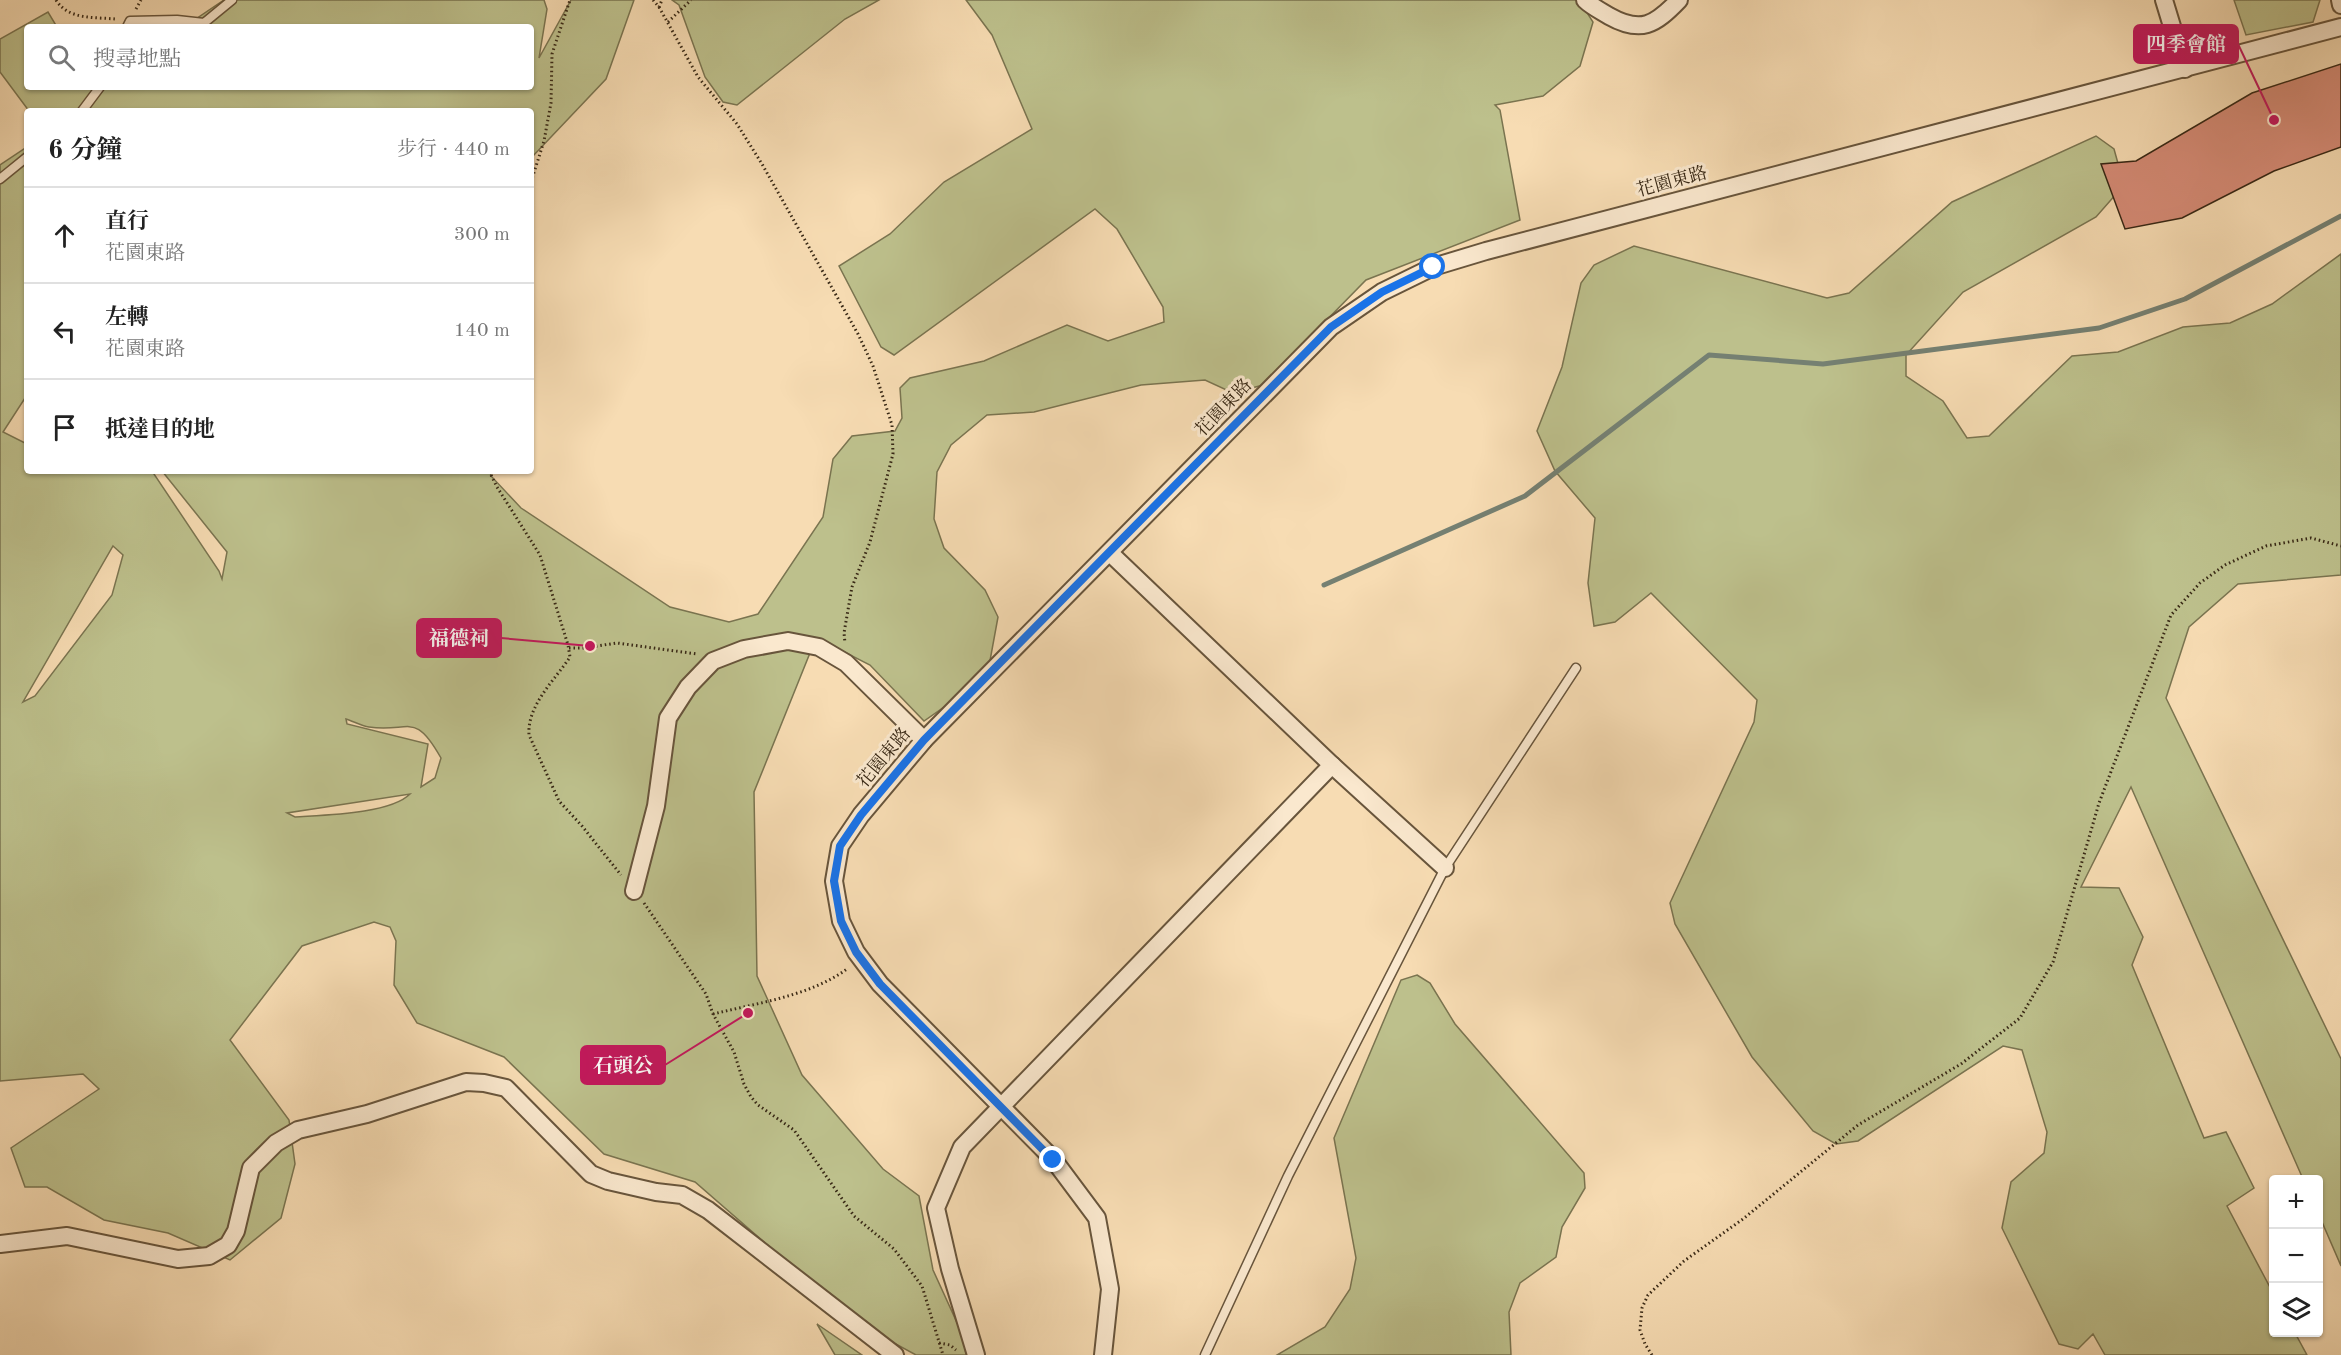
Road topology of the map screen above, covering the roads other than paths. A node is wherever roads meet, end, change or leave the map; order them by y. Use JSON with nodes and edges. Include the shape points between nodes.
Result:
{"nodes":[{"id":1,"x":232,"y":0,"type":"edge"},
{"id":2,"x":1585,"y":0,"type":"edge"},
{"id":3,"x":1679,"y":0,"type":"edge"},
{"id":4,"x":2164,"y":0,"type":"edge"},
{"id":5,"x":2340,"y":0,"type":"edge"},
{"id":6,"x":2341,"y":4,"type":"edge"},
{"id":7,"x":128,"y":24,"type":"edge"},
{"id":8,"x":2341,"y":27,"type":"edge"},
{"id":9,"x":2185,"y":69,"type":"junction"},
{"id":10,"x":98,"y":90,"type":"edge"},
{"id":11,"x":84,"y":108,"type":"edge"},
{"id":12,"x":24,"y":159,"type":"edge"},
{"id":13,"x":0,"y":179,"type":"edge"},
{"id":14,"x":1110,"y":553,"type":"junction"},
{"id":15,"x":1576,"y":668,"type":"dead end"},
{"id":16,"x":924,"y":740,"type":"junction"},
{"id":17,"x":1332,"y":765,"type":"junction"},
{"id":18,"x":1445,"y":868,"type":"junction"},
{"id":19,"x":634,"y":891,"type":"road end"},
{"id":20,"x":1001,"y":1107,"type":"junction"},
{"id":21,"x":0,"y":1244,"type":"edge"},
{"id":22,"x":968,"y":1354,"type":"edge"},
{"id":23,"x":895,"y":1355,"type":"edge"},
{"id":24,"x":1103,"y":1355,"type":"edge"},
{"id":25,"x":1205,"y":1355,"type":"edge"}],
"edges":[{"from":1,"to":7,"type":"lane","via":[[204,23],[177,20]]},
{"from":2,"to":3,"type":"street","via":[[1627,25],[1645,26],[1662,18]]},
{"from":4,"to":9,"type":"street"},
{"from":5,"to":6,"type":"street"},
{"from":8,"to":9,"type":"street","name":"花園東路"},
{"from":9,"to":14,"type":"street","name":"花園東路","via":[[1433,267],[1382,292],[1331,327]]},
{"from":10,"to":11,"type":"lane"},
{"from":12,"to":13,"type":"lane"},
{"from":14,"to":16,"type":"street","name":"花園東路"},
{"from":14,"to":17,"type":"street"},
{"from":15,"to":18,"type":"lane"},
{"from":16,"to":19,"type":"street","via":[[846,663],[819,646],[788,641],[744,649],[713,661],[688,687],[668,718],[656,806]]},
{"from":16,"to":20,"type":"street","name":"花園東路","via":[[840,846],[834,881],[841,921],[880,984]]},
{"from":17,"to":18,"type":"street"},
{"from":17,"to":20,"type":"street"},
{"from":18,"to":25,"type":"lane","via":[[1288,1176]]},
{"from":20,"to":22,"type":"street","via":[[962,1147],[936,1208]]},
{"from":20,"to":24,"type":"street","name":"花園東路","via":[[1053,1160],[1097,1218],[1110,1289]]},
{"from":21,"to":23,"type":"street","via":[[67,1236],[178,1259],[209,1256],[228,1245],[236,1231],[251,1168],[276,1143],[298,1130],[367,1114],[466,1082],[484,1083],[506,1088],[591,1174],[682,1195],[708,1210]]}]}
